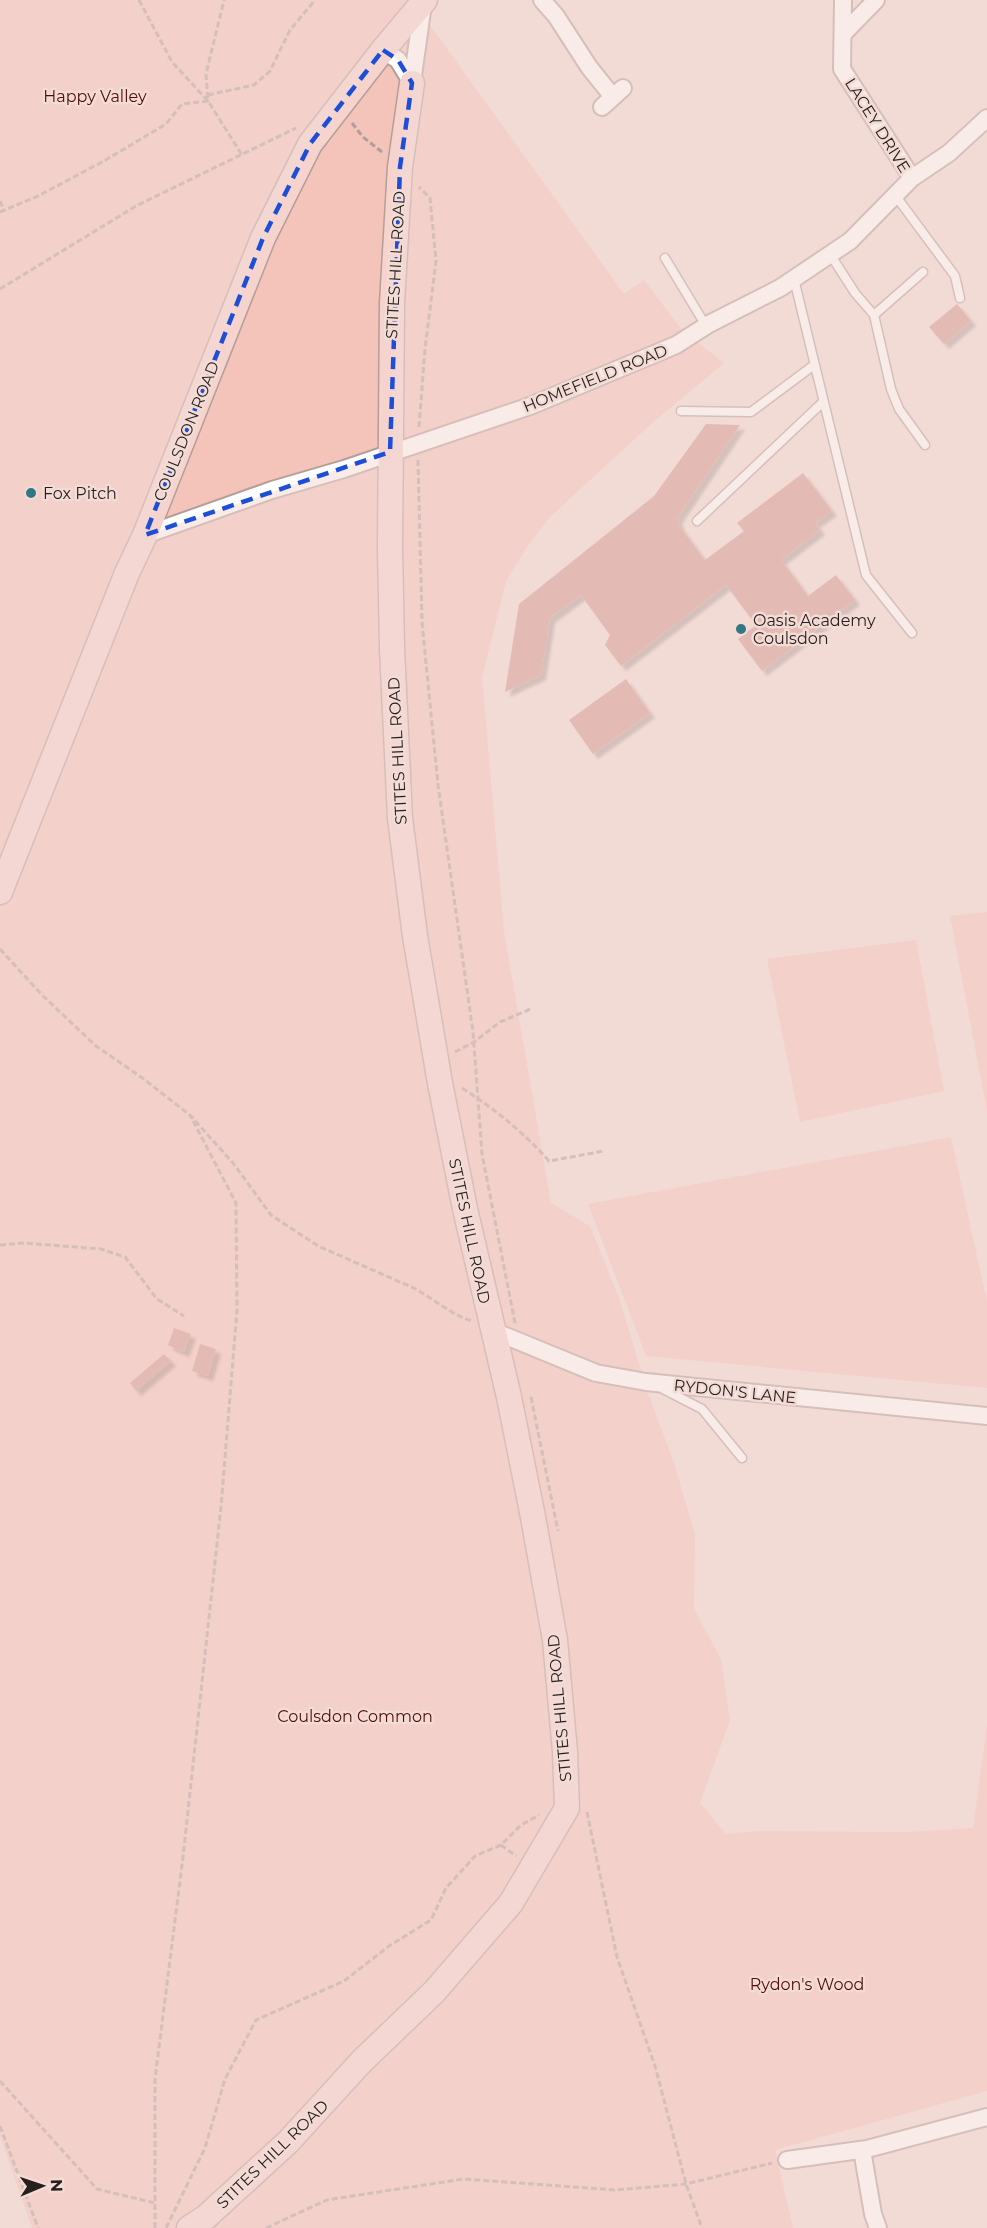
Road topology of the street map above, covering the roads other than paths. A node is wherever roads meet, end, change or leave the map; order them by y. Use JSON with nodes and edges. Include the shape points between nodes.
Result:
{"nodes":[{"id":1,"x":542,"y":0,"type":"edge"},
{"id":2,"x":843,"y":0,"type":"edge"},
{"id":3,"x":876,"y":0,"type":"edge"},
{"id":4,"x":424,"y":2,"type":"edge"},
{"id":5,"x":843,"y":34,"type":"junction"},
{"id":6,"x":383,"y":50,"type":"junction"},
{"id":7,"x":412,"y":83,"type":"junction"},
{"id":8,"x":612,"y":97,"type":"dead end"},
{"id":9,"x":987,"y":118,"type":"edge"},
{"id":10,"x":912,"y":178,"type":"junction"},
{"id":11,"x":895,"y":195,"type":"junction"},
{"id":12,"x":830,"y":254,"type":"junction"},
{"id":13,"x":665,"y":258,"type":"dead end"},
{"id":14,"x":923,"y":272,"type":"dead end"},
{"id":15,"x":794,"y":279,"type":"junction"},
{"id":16,"x":960,"y":298,"type":"dead end"},
{"id":17,"x":874,"y":315,"type":"junction"},
{"id":18,"x":706,"y":326,"type":"junction"},
{"id":19,"x":814,"y":365,"type":"junction"},
{"id":20,"x":823,"y":402,"type":"junction"},
{"id":21,"x":681,"y":411,"type":"dead end"},
{"id":22,"x":925,"y":445,"type":"dead end"},
{"id":23,"x":390,"y":452,"type":"junction"},
{"id":24,"x":697,"y":521,"type":"dead end"},
{"id":25,"x":145,"y":535,"type":"junction"},
{"id":26,"x":912,"y":633,"type":"dead end"},
{"id":27,"x":0,"y":892,"type":"edge"},
{"id":28,"x":491,"y":1330,"type":"junction"},
{"id":29,"x":652,"y":1383,"type":"junction"},
{"id":30,"x":987,"y":1416,"type":"edge"},
{"id":31,"x":742,"y":1458,"type":"dead end"},
{"id":32,"x":987,"y":2116,"type":"edge"},
{"id":33,"x":862,"y":2150,"type":"junction"},
{"id":34,"x":787,"y":2160,"type":"road end"},
{"id":35,"x":189,"y":2228,"type":"edge"},
{"id":36,"x":878,"y":2228,"type":"edge"}],
"edges":[{"from":1,"to":8,"type":"street"},
{"from":2,"to":5,"type":"street","name":"LACEY DRIVE"},
{"from":3,"to":5,"type":"street"},
{"from":4,"to":6,"type":"street","name":"COULSDON ROAD"},
{"from":4,"to":7,"type":"street","name":"STITES HILL ROAD"},
{"from":5,"to":10,"type":"street","name":"LACEY DRIVE","via":[[842,69]]},
{"from":6,"to":7,"type":"street","via":[[398,60]]},
{"from":6,"to":25,"type":"street","name":"COULSDON ROAD","via":[[310,144],[263,238]]},
{"from":7,"to":23,"type":"street","name":"STITES HILL ROAD","via":[[400,166],[392,303]]},
{"from":9,"to":10,"type":"street","name":"HOMEFIELD ROAD","via":[[949,153]]},
{"from":10,"to":11,"type":"street","name":"HOMEFIELD ROAD"},
{"from":11,"to":12,"type":"street","name":"HOMEFIELD ROAD","via":[[850,240]]},
{"from":11,"to":16,"type":"lane","via":[[955,276]]},
{"from":12,"to":15,"type":"street","name":"HOMEFIELD ROAD"},
{"from":12,"to":17,"type":"lane"},
{"from":13,"to":18,"type":"lane"},
{"from":14,"to":17,"type":"lane"},
{"from":15,"to":18,"type":"street","name":"HOMEFIELD ROAD"},
{"from":15,"to":19,"type":"lane"},
{"from":17,"to":22,"type":"lane","via":[[891,389],[899,409]]},
{"from":18,"to":23,"type":"street","name":"HOMEFIELD ROAD","via":[[676,345],[530,406]]},
{"from":19,"to":20,"type":"lane"},
{"from":19,"to":21,"type":"lane","via":[[751,412]]},
{"from":20,"to":24,"type":"lane"},
{"from":20,"to":26,"type":"lane","via":[[866,575]]},
{"from":23,"to":25,"type":"street","name":"HOMEFIELD ROAD"},
{"from":23,"to":28,"type":"street","name":"STITES HILL ROAD","via":[[392,648],[400,818],[435,1056]]},
{"from":25,"to":27,"type":"street","name":"COULSDON ROAD"},
{"from":28,"to":29,"type":"street","name":"RYDON'S LANE","via":[[596,1373]]},
{"from":28,"to":35,"type":"street","name":"STITES HILL ROAD","via":[[509,1397],[555,1640],[567,1808],[511,1903],[434,1992],[362,2061],[288,2142]]},
{"from":29,"to":30,"type":"street","name":"RYDON'S LANE"},
{"from":29,"to":31,"type":"lane","via":[[702,1409]]},
{"from":32,"to":33,"type":"street"},
{"from":33,"to":34,"type":"street"},
{"from":33,"to":36,"type":"street"}]}
